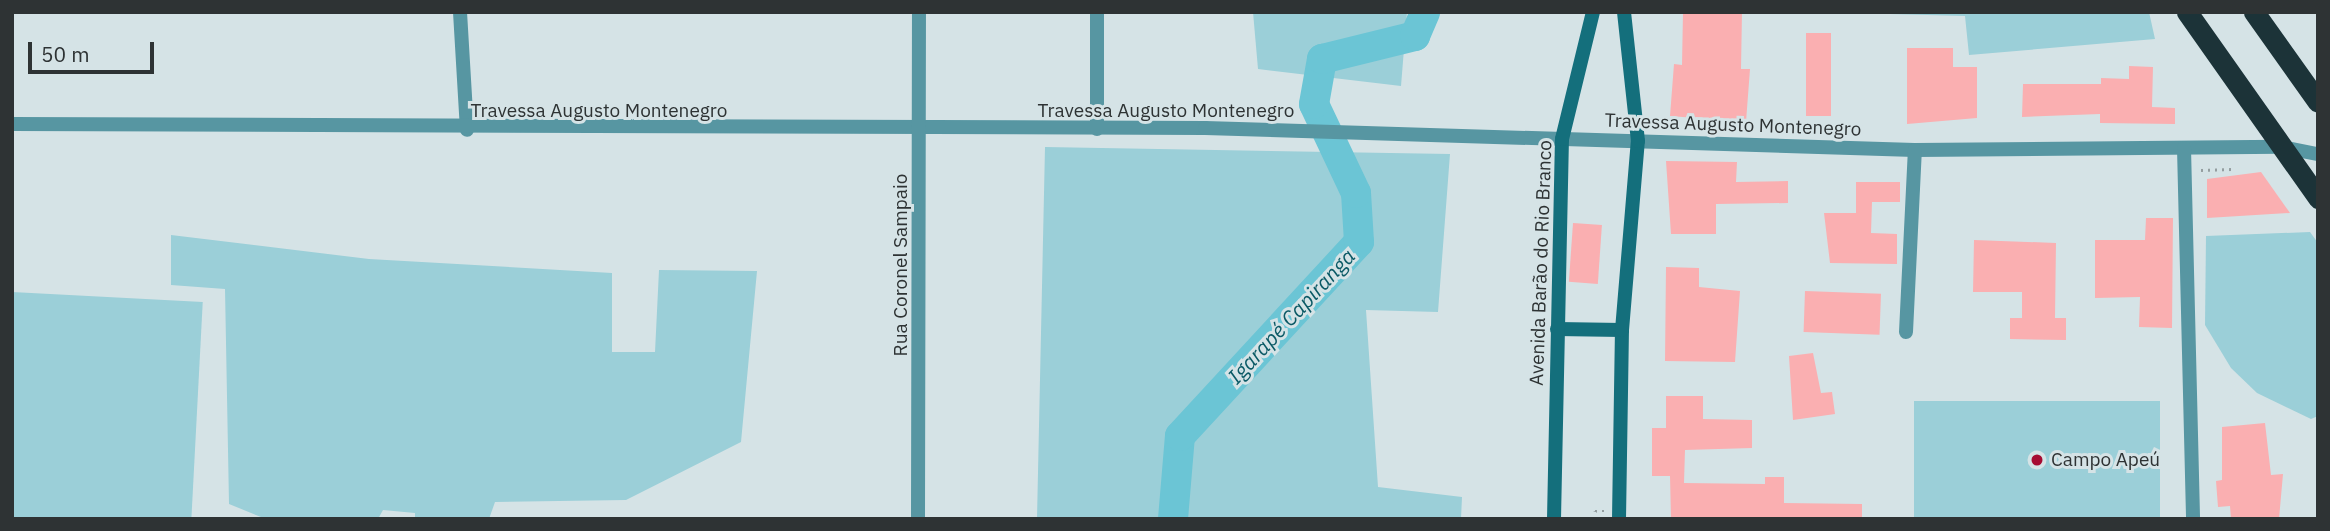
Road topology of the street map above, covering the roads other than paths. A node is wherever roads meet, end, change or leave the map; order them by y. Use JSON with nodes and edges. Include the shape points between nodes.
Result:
{"nodes":[{"id":1,"x":460,"y":12,"type":"edge"},
{"id":2,"x":919,"y":12,"type":"edge"},
{"id":3,"x":1097,"y":12,"type":"edge"},
{"id":4,"x":1593,"y":12,"type":"edge"},
{"id":5,"x":1623,"y":12,"type":"edge"},
{"id":6,"x":2187,"y":12,"type":"edge"},
{"id":7,"x":2254,"y":12,"type":"edge"},
{"id":8,"x":2318,"y":102,"type":"edge"},
{"id":9,"x":12,"y":124,"type":"edge"},
{"id":10,"x":1097,"y":129,"type":"junction"},
{"id":11,"x":467,"y":130,"type":"junction"},
{"id":12,"x":921,"y":131,"type":"junction"},
{"id":13,"x":1562,"y":139,"type":"junction"},
{"id":14,"x":1638,"y":141,"type":"junction"},
{"id":15,"x":2281,"y":146,"type":"junction"},
{"id":16,"x":2185,"y":148,"type":"junction"},
{"id":17,"x":1915,"y":150,"type":"junction"},
{"id":18,"x":2318,"y":154,"type":"edge"},
{"id":19,"x":2318,"y":198,"type":"edge"},
{"id":20,"x":1558,"y":328,"type":"junction"},
{"id":21,"x":1622,"y":330,"type":"junction"},
{"id":22,"x":1906,"y":332,"type":"dead end"},
{"id":23,"x":918,"y":519,"type":"edge"},
{"id":24,"x":1554,"y":519,"type":"edge"},
{"id":25,"x":1619,"y":519,"type":"edge"},
{"id":26,"x":2193,"y":519,"type":"edge"}],
"edges":[{"from":1,"to":11,"type":"street"},
{"from":2,"to":12,"type":"street","name":"Rua Coronel Sampaio"},
{"from":3,"to":10,"type":"street"},
{"from":4,"to":13,"type":"main road","name":"Avenida Barão do Rio Branco"},
{"from":5,"to":14,"type":"main road"},
{"from":6,"to":15,"type":"highway"},
{"from":7,"to":8,"type":"highway"},
{"from":9,"to":11,"type":"street","name":"Travessa Augusto Montenegro"},
{"from":10,"to":12,"type":"street","name":"Travessa Augusto Montenegro"},
{"from":10,"to":13,"type":"street","name":"Travessa Augusto Montenegro"},
{"from":11,"to":12,"type":"street","name":"Travessa Augusto Montenegro"},
{"from":12,"to":23,"type":"street","name":"Rua Coronel Sampaio"},
{"from":13,"to":14,"type":"street","name":"Travessa Augusto Montenegro"},
{"from":13,"to":20,"type":"main road","name":"Avenida Barão do Rio Branco"},
{"from":14,"to":17,"type":"street","name":"Travessa Augusto Montenegro"},
{"from":14,"to":21,"type":"main road"},
{"from":15,"to":16,"type":"street","name":"Travessa Augusto Montenegro"},
{"from":15,"to":18,"type":"street","name":"Travessa Augusto Montenegro"},
{"from":15,"to":19,"type":"highway"},
{"from":16,"to":17,"type":"street","name":"Travessa Augusto Montenegro"},
{"from":16,"to":26,"type":"street"},
{"from":17,"to":22,"type":"street"},
{"from":20,"to":21,"type":"main road"},
{"from":20,"to":24,"type":"main road","name":"Avenida Barão do Rio Branco"},
{"from":21,"to":25,"type":"main road"}]}
